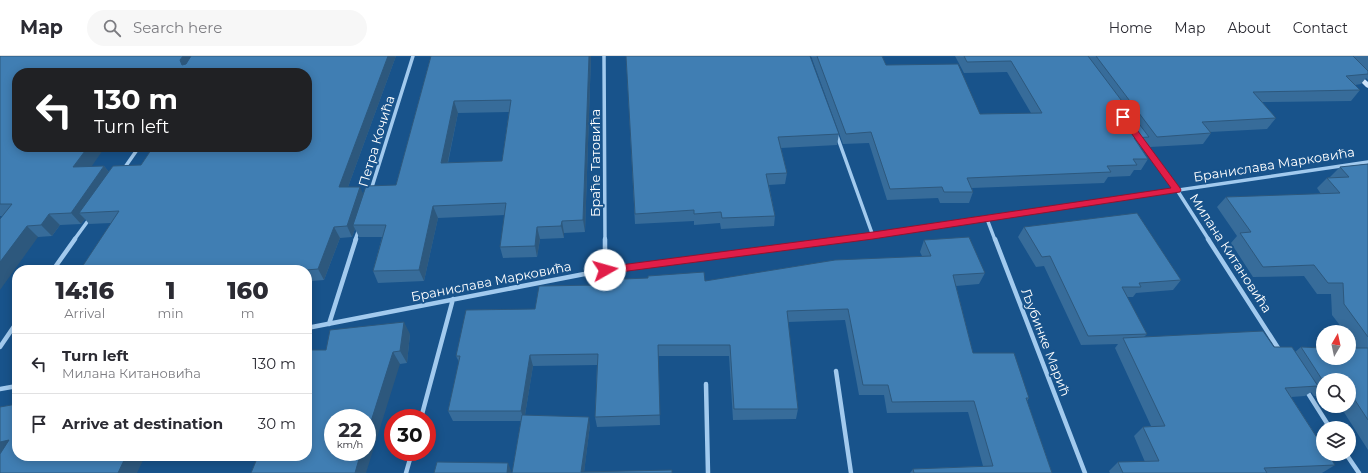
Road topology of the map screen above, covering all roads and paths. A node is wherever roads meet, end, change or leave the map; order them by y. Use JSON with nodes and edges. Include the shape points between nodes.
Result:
{"nodes":[{"id":1,"x":413,"y":56,"type":"edge"},
{"id":2,"x":604,"y":56,"type":"edge"},
{"id":3,"x":1353,"y":71,"type":"edge"},
{"id":4,"x":1368,"y":86,"type":"edge"},
{"id":5,"x":836,"y":131,"type":"edge"},
{"id":6,"x":1140,"y":139,"type":"edge"},
{"id":7,"x":136,"y":152,"type":"edge"},
{"id":8,"x":1368,"y":162,"type":"edge"},
{"id":9,"x":121,"y":173,"type":"edge"},
{"id":10,"x":1177,"y":190,"type":"junction"},
{"id":11,"x":369,"y":197,"type":"edge"},
{"id":12,"x":94,"y":212,"type":"edge"},
{"id":13,"x":987,"y":219,"type":"junction"},
{"id":14,"x":360,"y":227,"type":"edge"},
{"id":15,"x":873,"y":236,"type":"junction"},
{"id":16,"x":57,"y":265,"type":"edge"},
{"id":17,"x":605,"y":270,"type":"junction"},
{"id":18,"x":453,"y":299,"type":"junction"},
{"id":19,"x":329,"y":324,"type":"junction"},
{"id":20,"x":312,"y":327,"type":"edge"},
{"id":21,"x":12,"y":329,"type":"edge"},
{"id":22,"x":0,"y":347,"type":"edge"},
{"id":23,"x":1283,"y":355,"type":"edge"},
{"id":24,"x":836,"y":371,"type":"dead end"},
{"id":25,"x":706,"y":384,"type":"dead end"},
{"id":26,"x":12,"y":387,"type":"edge"},
{"id":27,"x":1304,"y":388,"type":"edge"},
{"id":28,"x":0,"y":389,"type":"edge"},
{"id":29,"x":423,"y":409,"type":"edge"},
{"id":30,"x":1325,"y":421,"type":"edge"},
{"id":31,"x":409,"y":461,"type":"edge"},
{"id":32,"x":1350,"y":461,"type":"edge"},
{"id":33,"x":406,"y":473,"type":"edge"},
{"id":34,"x":708,"y":473,"type":"edge"},
{"id":35,"x":851,"y":473,"type":"edge"},
{"id":36,"x":1084,"y":473,"type":"edge"},
{"id":37,"x":1358,"y":473,"type":"edge"}],
"edges":[{"from":1,"to":11,"type":"street","name":"Петра Кочића"},
{"from":2,"to":17,"type":"street","name":"Браће Татовића"},
{"from":3,"to":4,"type":"street"},
{"from":5,"to":15,"type":"street"},
{"from":6,"to":10,"type":"street","name":"Милана Китановића"},
{"from":7,"to":9,"type":"street"},
{"from":8,"to":10,"type":"street","name":"Бранислава Марковића"},
{"from":10,"to":13,"type":"street","name":"Бранислава Марковића"},
{"from":10,"to":23,"type":"street","name":"Милана Китановића"},
{"from":12,"to":16,"type":"street"},
{"from":13,"to":15,"type":"street","name":"Бранислава Марковића"},
{"from":13,"to":36,"type":"street","name":"Љубинке Марић"},
{"from":14,"to":19,"type":"street"},
{"from":15,"to":17,"type":"street","name":"Бранислава Марковића"},
{"from":17,"to":18,"type":"street","name":"Бранислава Марковића"},
{"from":18,"to":19,"type":"street","name":"Бранислава Марковића"},
{"from":18,"to":29,"type":"street"},
{"from":19,"to":20,"type":"street","name":"Бранислава Марковића"},
{"from":21,"to":22,"type":"street"},
{"from":24,"to":35,"type":"street"},
{"from":25,"to":34,"type":"street"},
{"from":26,"to":28,"type":"street"},
{"from":27,"to":30,"type":"street"},
{"from":31,"to":33,"type":"street"},
{"from":32,"to":37,"type":"street"}]}
